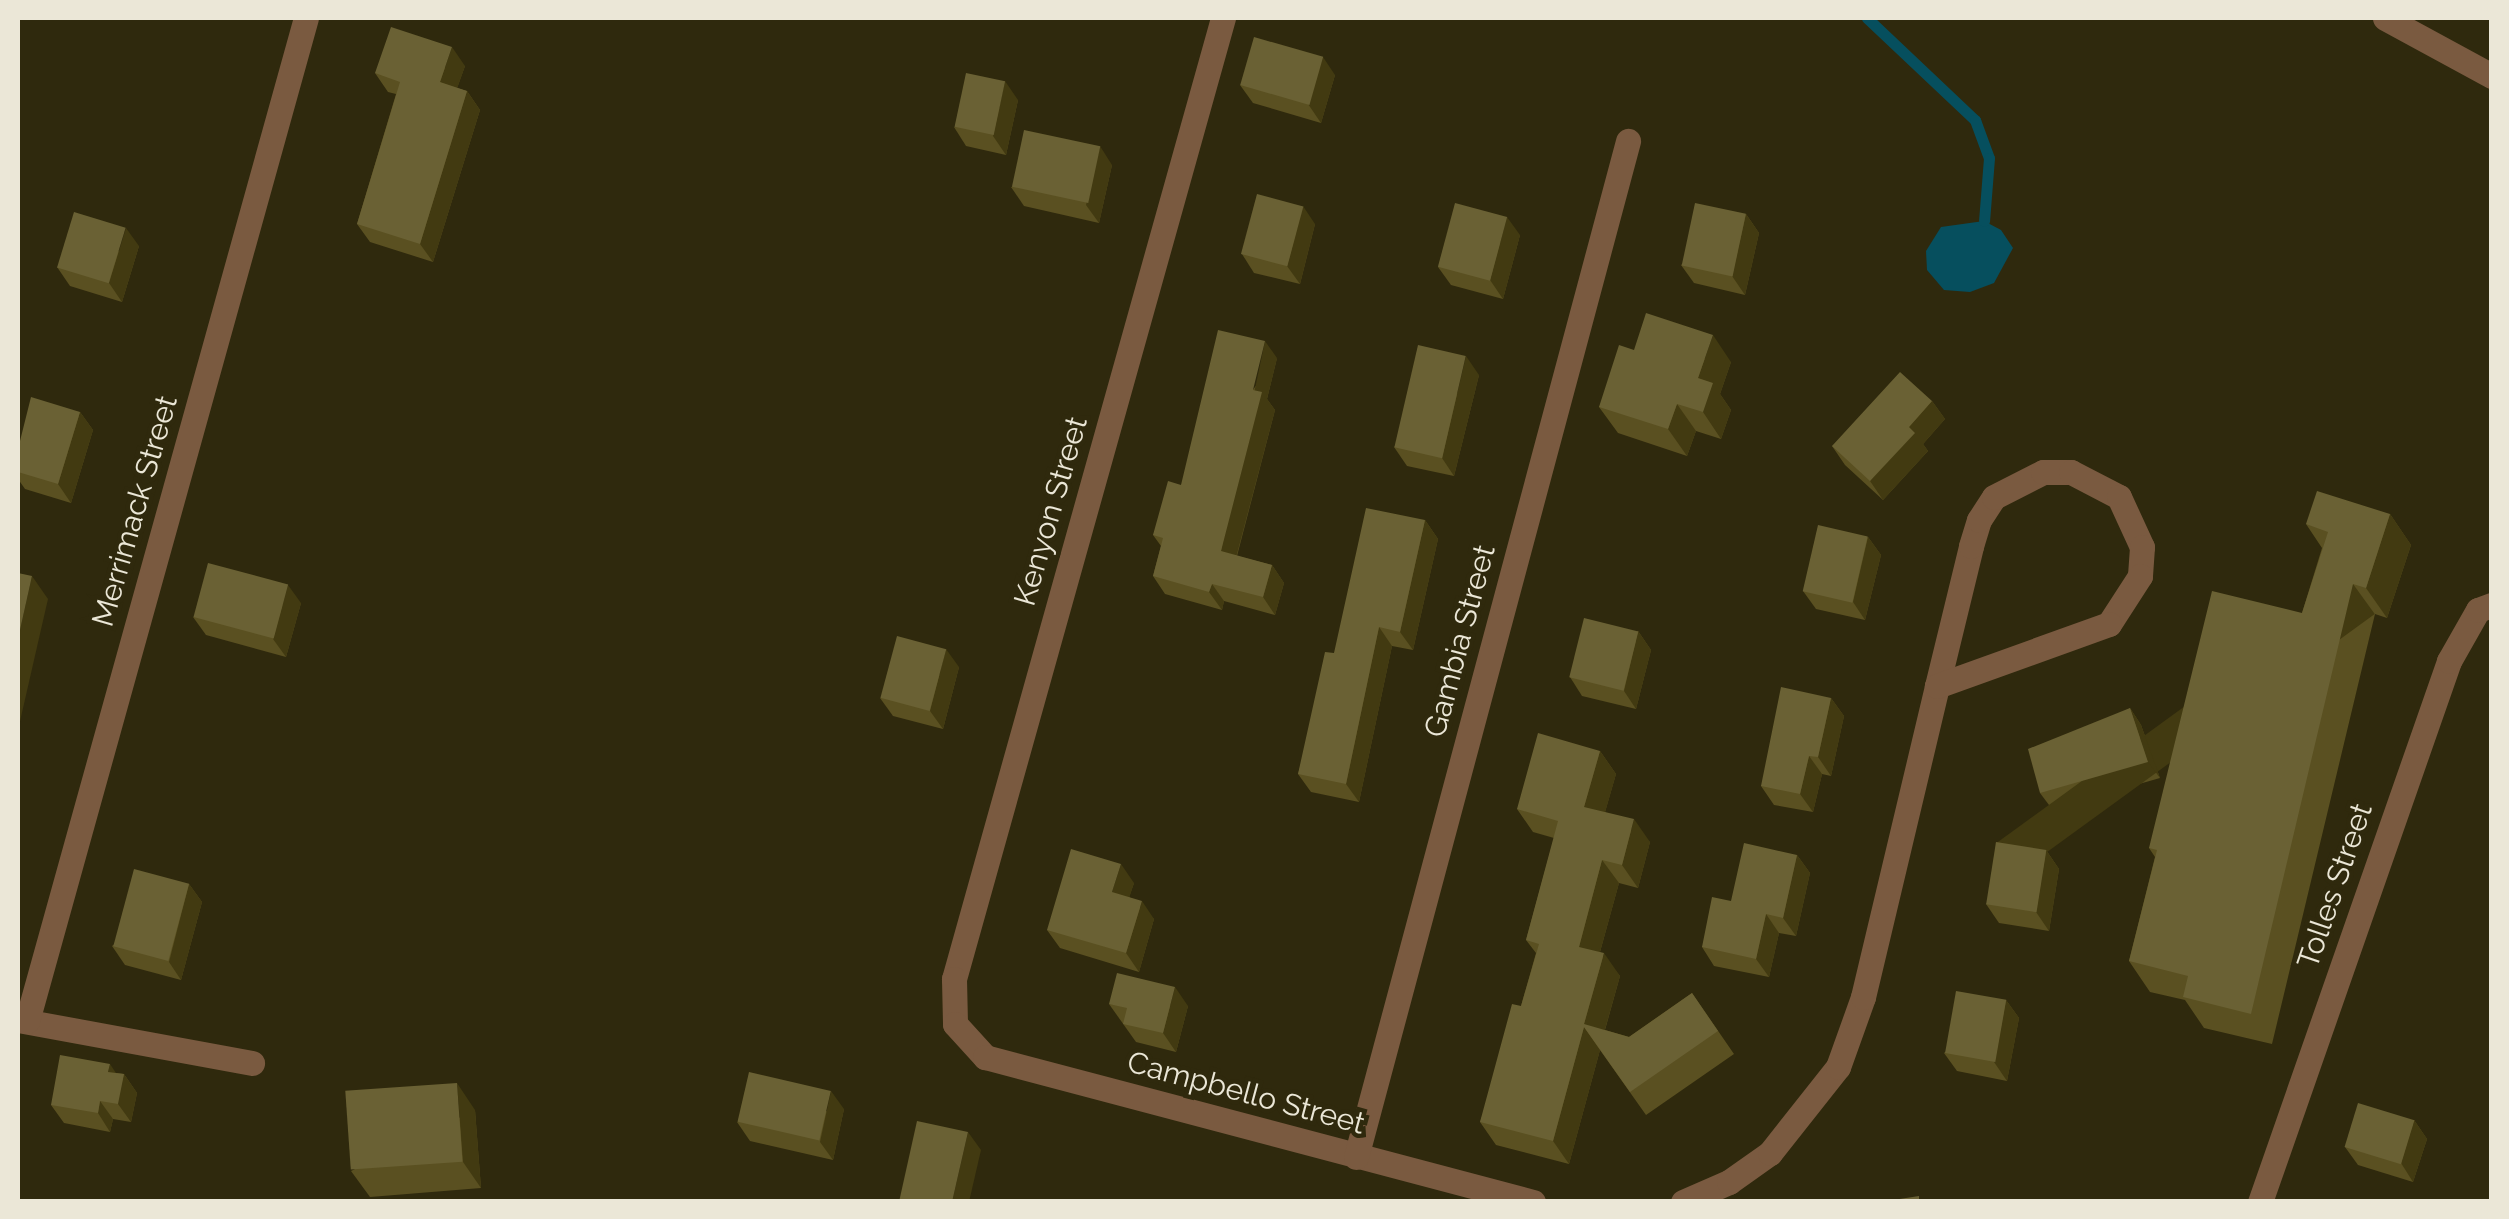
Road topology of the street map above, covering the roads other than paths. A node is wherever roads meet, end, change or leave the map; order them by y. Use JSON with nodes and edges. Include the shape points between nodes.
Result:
{"nodes":[{"id":1,"x":306,"y":18,"type":"edge"},
{"id":2,"x":1223,"y":18,"type":"edge"},
{"id":3,"x":2385,"y":18,"type":"edge"},
{"id":4,"x":2492,"y":76,"type":"edge"},
{"id":5,"x":1628,"y":141,"type":"dead end"},
{"id":6,"x":2492,"y":605,"type":"edge"},
{"id":7,"x":1937,"y":686,"type":"junction"},
{"id":8,"x":22,"y":1021,"type":"edge"},
{"id":9,"x":955,"y":1024,"type":"joint"},
{"id":10,"x":252,"y":1063,"type":"dead end"},
{"id":11,"x":1356,"y":1157,"type":"junction"},
{"id":12,"x":1533,"y":1202,"type":"edge"},
{"id":13,"x":1683,"y":1202,"type":"edge"},
{"id":14,"x":2260,"y":1202,"type":"edge"}],
"edges":[{"from":1,"to":8,"type":"street","name":"Merrimack Street"},
{"from":2,"to":9,"type":"street","name":"Kenyon Street","via":[[954,979]]},
{"from":3,"to":4,"type":"street"},
{"from":5,"to":11,"type":"street","name":"Gambia Street"},
{"from":6,"to":14,"type":"street","name":"Tolles Street","via":[[2478,610],[2448,661]]},
{"from":7,"to":7,"type":"street","via":[[2110,624],[2140,576],[2134,520],[2118,497],[2070,472],[2043,472],[1994,497],[1971,546]]},
{"from":7,"to":13,"type":"street","via":[[1862,997],[1838,1068],[1770,1153]]},
{"from":8,"to":10,"type":"street"},
{"from":9,"to":11,"type":"street","name":"Campbello Street","via":[[984,1057]]},
{"from":11,"to":12,"type":"street","name":"Campbello Street"}]}
